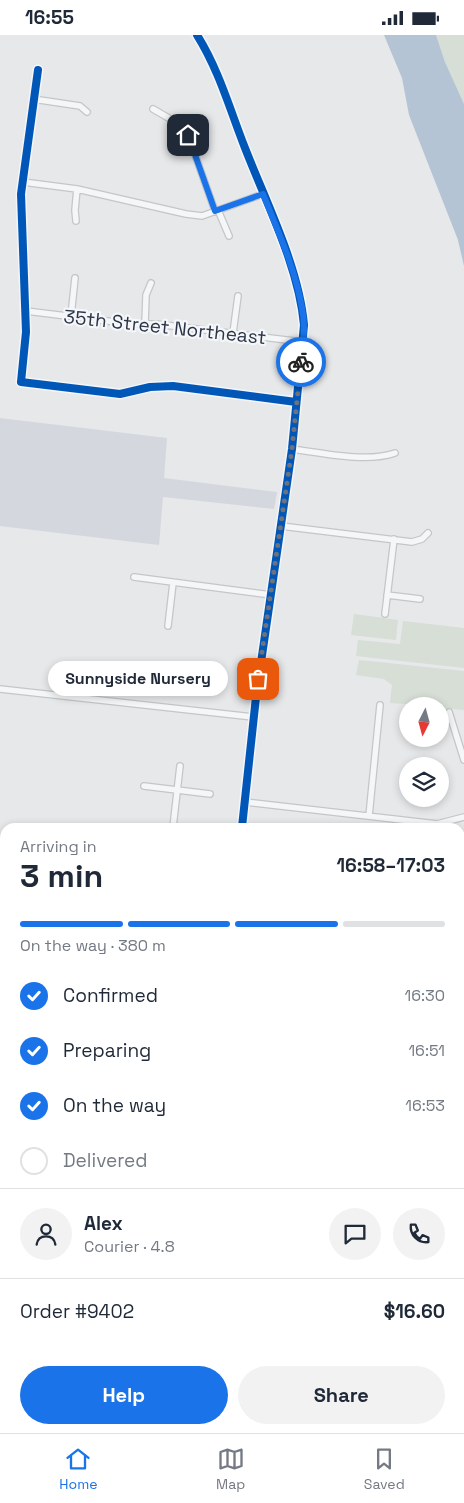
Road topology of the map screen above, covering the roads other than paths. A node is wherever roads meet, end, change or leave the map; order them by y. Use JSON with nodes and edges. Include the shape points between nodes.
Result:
{"nodes":[{"id":1,"x":197,"y":35,"type":"edge"},
{"id":2,"x":38,"y":69,"type":"dead end"},
{"id":3,"x":33,"y":99,"type":"junction"},
{"id":4,"x":153,"y":109,"type":"dead end"},
{"id":5,"x":87,"y":112,"type":"dead end"},
{"id":6,"x":23,"y":182,"type":"junction"},
{"id":7,"x":77,"y":189,"type":"junction"},
{"id":8,"x":263,"y":194,"type":"junction"},
{"id":9,"x":216,"y":210,"type":"junction"},
{"id":10,"x":76,"y":221,"type":"dead end"},
{"id":11,"x":229,"y":236,"type":"dead end"},
{"id":12,"x":75,"y":278,"type":"dead end"},
{"id":13,"x":151,"y":283,"type":"dead end"},
{"id":14,"x":238,"y":296,"type":"dead end"},
{"id":15,"x":26,"y":311,"type":"junction"},
{"id":16,"x":71,"y":316,"type":"junction"},
{"id":17,"x":145,"y":324,"type":"junction"},
{"id":18,"x":233,"y":333,"type":"junction"},
{"id":19,"x":303,"y":342,"type":"junction"},
{"id":20,"x":296,"y":402,"type":"junction"},
{"id":21,"x":292,"y":449,"type":"junction"},
{"id":22,"x":395,"y":453,"type":"dead end"},
{"id":23,"x":281,"y":526,"type":"junction"},
{"id":24,"x":428,"y":533,"type":"dead end"},
{"id":25,"x":394,"y":539,"type":"junction"},
{"id":26,"x":134,"y":577,"type":"dead end"},
{"id":27,"x":173,"y":583,"type":"junction"},
{"id":28,"x":271,"y":595,"type":"junction"},
{"id":29,"x":388,"y":595,"type":"junction"},
{"id":30,"x":420,"y":599,"type":"dead end"},
{"id":31,"x":385,"y":614,"type":"dead end"},
{"id":32,"x":168,"y":626,"type":"dead end"},
{"id":33,"x":0,"y":689,"type":"edge"},
{"id":34,"x":380,"y":705,"type":"dead end"},
{"id":35,"x":449,"y":712,"type":"dead end"},
{"id":36,"x":253,"y":717,"type":"junction"},
{"id":37,"x":464,"y":760,"type":"edge"},
{"id":38,"x":180,"y":766,"type":"dead end"},
{"id":39,"x":144,"y":786,"type":"dead end"},
{"id":40,"x":178,"y":790,"type":"junction"},
{"id":41,"x":210,"y":794,"type":"dead end"},
{"id":42,"x":245,"y":802,"type":"junction"},
{"id":43,"x":369,"y":816,"type":"junction"},
{"id":44,"x":464,"y":817,"type":"edge"},
{"id":45,"x":174,"y":823,"type":"edge"},
{"id":46,"x":242,"y":823,"type":"edge"}],
"edges":[{"from":1,"to":8,"type":"street","via":[[218,75]]},
{"from":2,"to":3,"type":"street"},
{"from":3,"to":5,"type":"street","via":[[80,106]]},
{"from":3,"to":6,"type":"street"},
{"from":4,"to":9,"type":"street","via":[[179,124],[188,135]]},
{"from":6,"to":7,"type":"street"},
{"from":6,"to":15,"type":"street","via":[[21,206]]},
{"from":7,"to":9,"type":"street","via":[[186,214],[202,216]]},
{"from":7,"to":10,"type":"street"},
{"from":8,"to":9,"type":"street"},
{"from":8,"to":19,"type":"street","via":[[295,277],[302,308]]},
{"from":9,"to":11,"type":"street"},
{"from":12,"to":16,"type":"street"},
{"from":13,"to":17,"type":"street","via":[[146,295]]},
{"from":14,"to":18,"type":"street"},
{"from":15,"to":16,"type":"street","name":"35th Street Northeast"},
{"from":15,"to":20,"type":"street","via":[[21,382],[120,394],[173,386]]},
{"from":16,"to":17,"type":"street","name":"35th Street Northeast"},
{"from":17,"to":18,"type":"street","name":"35th Street Northeast"},
{"from":18,"to":19,"type":"street","name":"35th Street Northeast"},
{"from":19,"to":20,"type":"street"},
{"from":20,"to":21,"type":"street"},
{"from":21,"to":22,"type":"street","via":[[370,458]]},
{"from":21,"to":23,"type":"street"},
{"from":23,"to":25,"type":"street"},
{"from":23,"to":28,"type":"street"},
{"from":24,"to":25,"type":"street","via":[[422,539],[412,541]]},
{"from":25,"to":29,"type":"street"},
{"from":26,"to":27,"type":"street"},
{"from":27,"to":28,"type":"street"},
{"from":27,"to":32,"type":"street"},
{"from":28,"to":36,"type":"street"},
{"from":29,"to":30,"type":"street"},
{"from":29,"to":31,"type":"street"},
{"from":33,"to":36,"type":"street"},
{"from":34,"to":43,"type":"street"},
{"from":35,"to":37,"type":"street"},
{"from":36,"to":42,"type":"street"},
{"from":38,"to":40,"type":"street"},
{"from":39,"to":40,"type":"street"},
{"from":40,"to":41,"type":"street"},
{"from":40,"to":45,"type":"street"},
{"from":42,"to":43,"type":"street"},
{"from":42,"to":46,"type":"street"},
{"from":43,"to":44,"type":"street","via":[[437,823]]}]}
